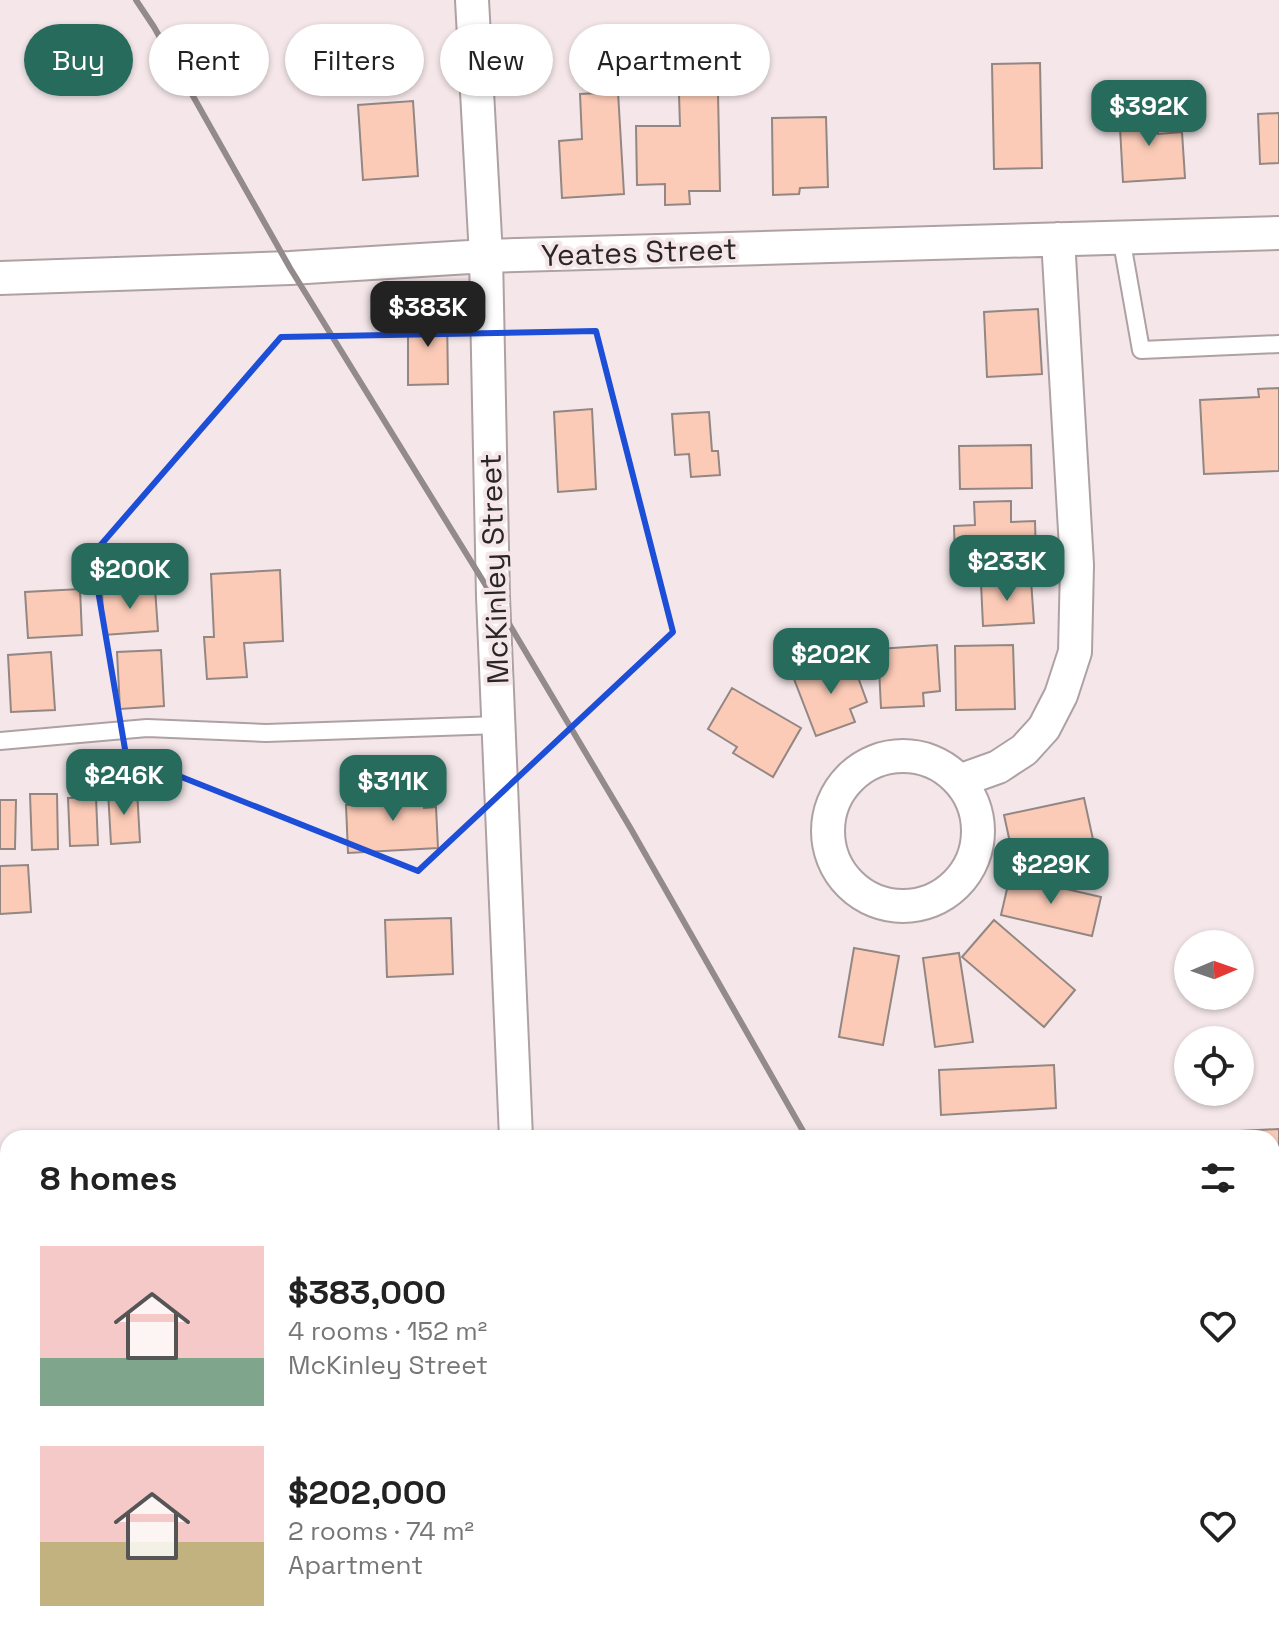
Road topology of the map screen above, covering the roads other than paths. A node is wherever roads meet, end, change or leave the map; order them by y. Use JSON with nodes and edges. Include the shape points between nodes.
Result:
{"nodes":[{"id":1,"x":472,"y":0,"type":"edge"},
{"id":2,"x":1279,"y":233,"type":"edge"},
{"id":3,"x":1121,"y":237,"type":"junction"},
{"id":4,"x":1058,"y":239,"type":"junction"},
{"id":5,"x":486,"y":256,"type":"junction"},
{"id":6,"x":0,"y":278,"type":"edge"},
{"id":7,"x":1279,"y":344,"type":"edge"},
{"id":8,"x":499,"y":725,"type":"junction"},
{"id":9,"x":0,"y":741,"type":"edge"},
{"id":10,"x":959,"y":781,"type":"junction"},
{"id":11,"x":516,"y":1130,"type":"edge"}],
"edges":[{"from":1,"to":5,"type":"street","name":"McKinley Street"},
{"from":2,"to":3,"type":"street","name":"Yeates Street"},
{"from":3,"to":4,"type":"street","name":"Yeates Street"},
{"from":3,"to":7,"type":"lane","via":[[1141,350]]},
{"from":4,"to":5,"type":"street","name":"Yeates Street"},
{"from":4,"to":10,"type":"street","via":[[1077,565],[1075,652],[1044,728],[998,767]]},
{"from":5,"to":6,"type":"street","name":"Yeates Street"},
{"from":5,"to":8,"type":"street","name":"McKinley Street"},
{"from":8,"to":9,"type":"lane","via":[[266,733],[147,728]]},
{"from":8,"to":11,"type":"street","name":"McKinley Street"},
{"from":10,"to":10,"type":"street","via":[[973,802],[978,826],[976,851],[966,874],[926,904],[902,908],[855,891],[829,849],[827,824],[833,800],[847,779],[867,764],[917,756],[940,765]]}]}
